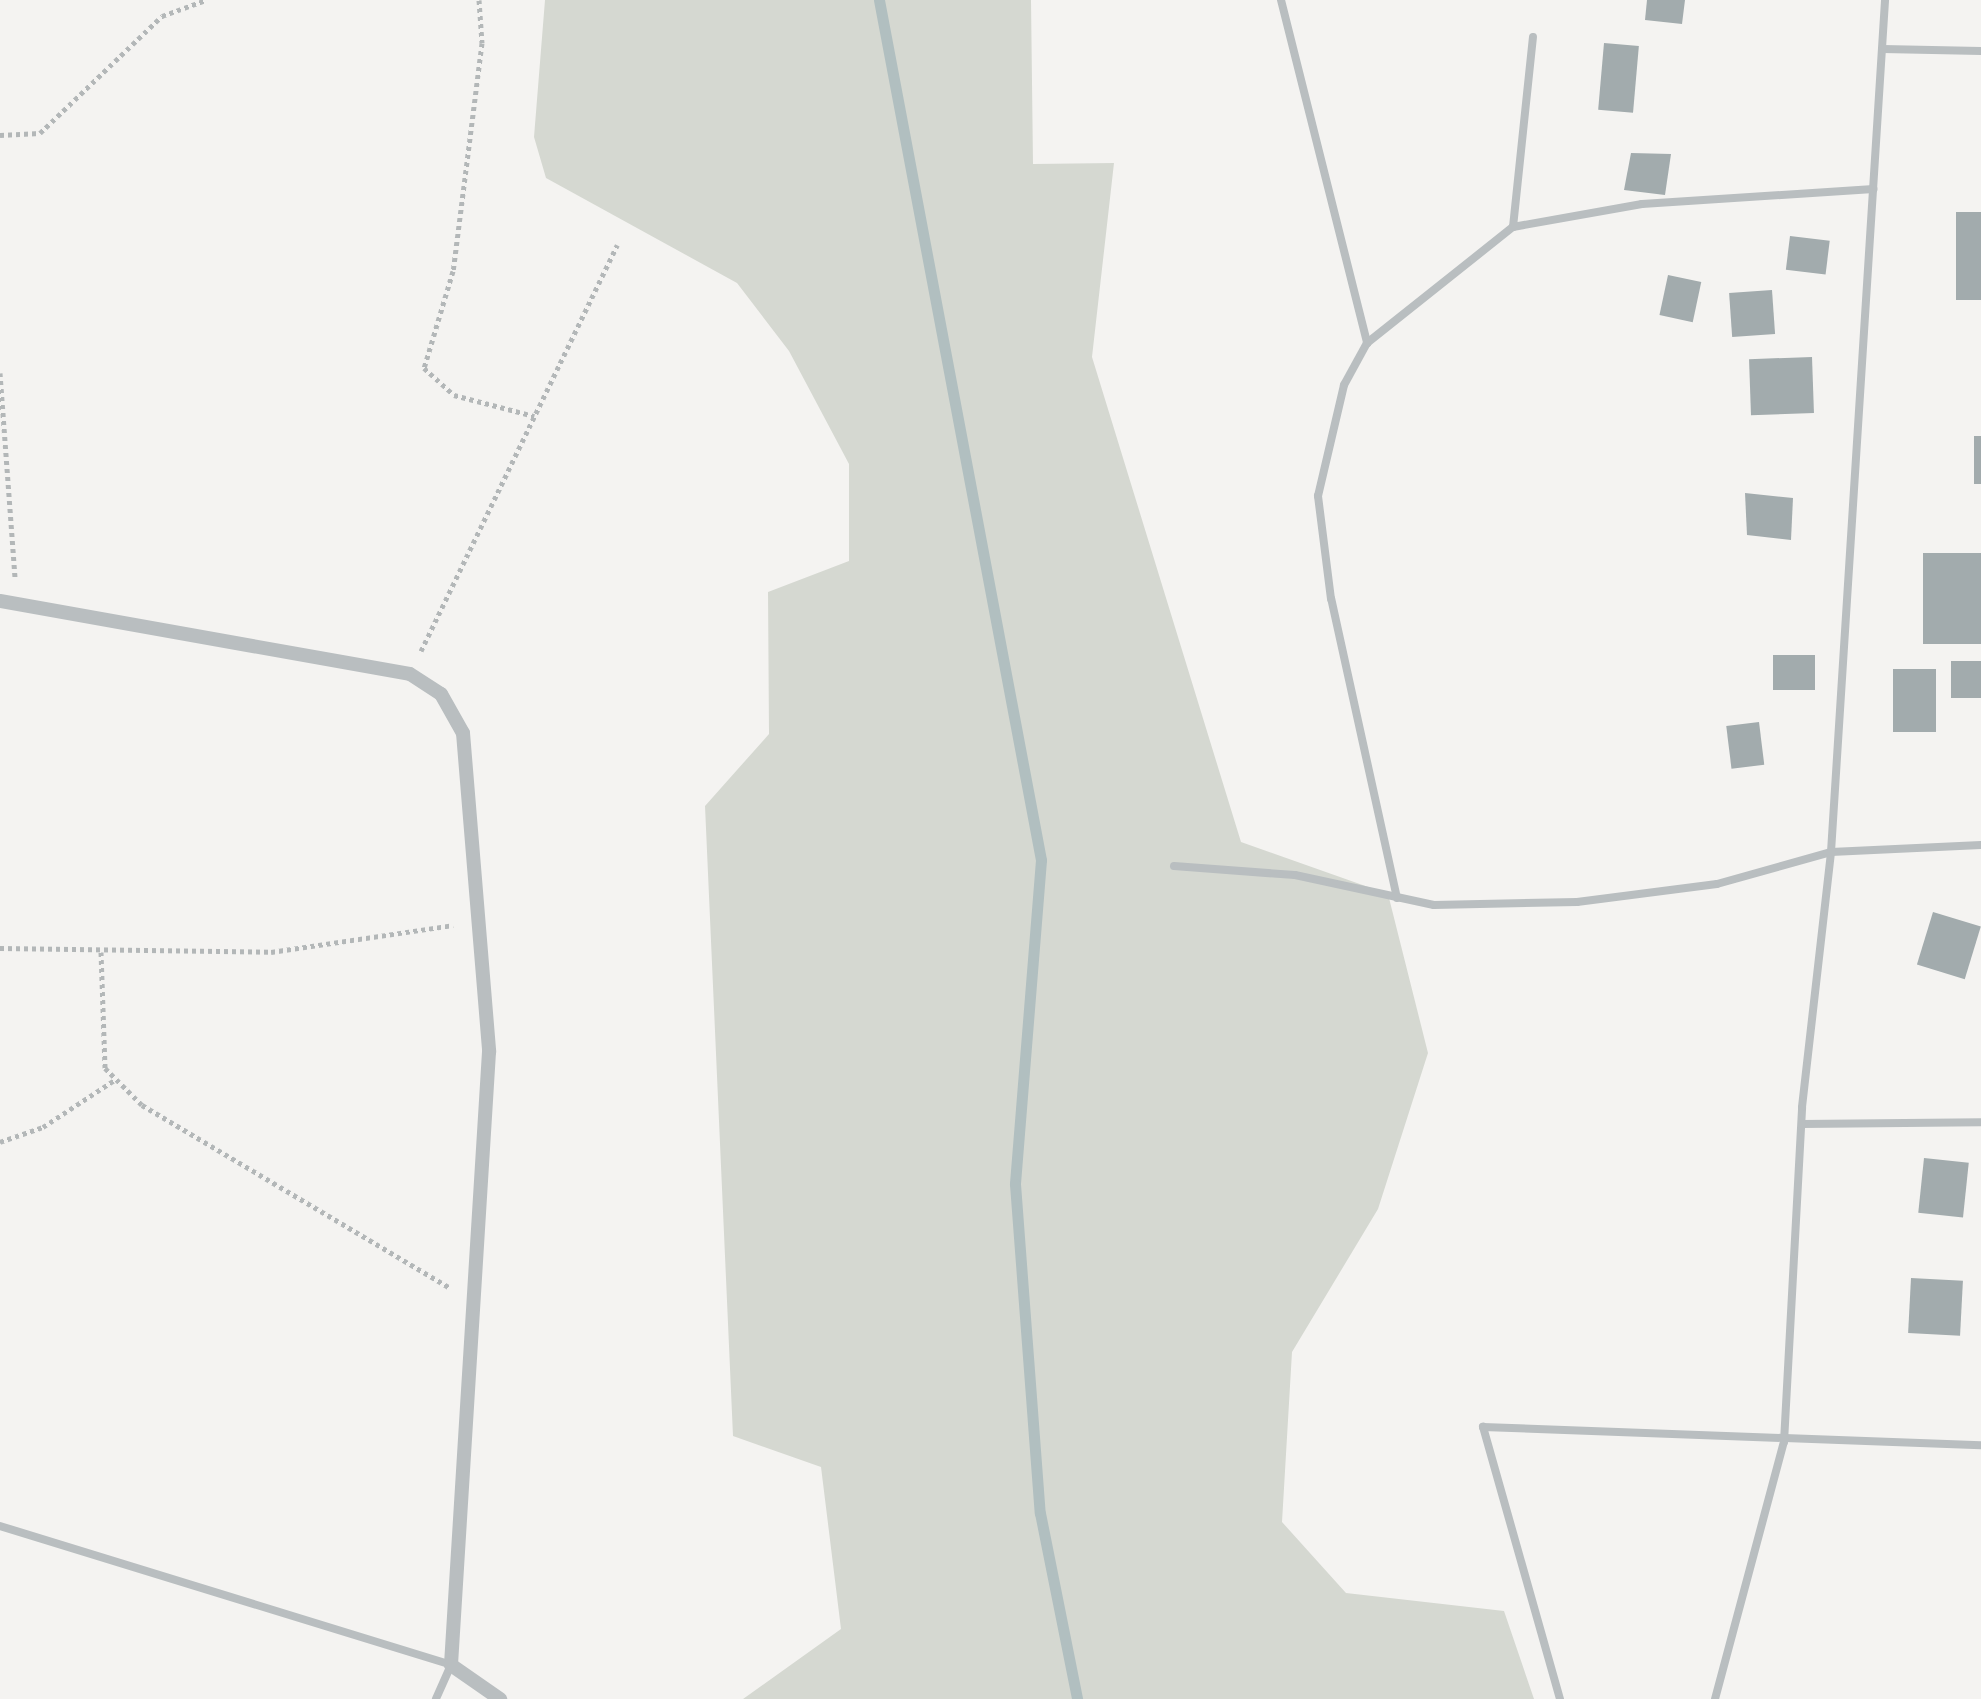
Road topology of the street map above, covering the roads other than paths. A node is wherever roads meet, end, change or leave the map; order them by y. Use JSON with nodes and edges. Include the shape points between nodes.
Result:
{"nodes":[{"id":1,"x":1281,"y":0,"type":"edge"},
{"id":2,"x":1885,"y":0,"type":"edge"},
{"id":3,"x":1533,"y":37,"type":"dead end"},
{"id":4,"x":1883,"y":49,"type":"junction"},
{"id":5,"x":1981,"y":51,"type":"edge"},
{"id":6,"x":1874,"y":189,"type":"junction"},
{"id":7,"x":1513,"y":227,"type":"junction"},
{"id":8,"x":1367,"y":343,"type":"junction"},
{"id":9,"x":7,"y":602,"type":"edge"},
{"id":10,"x":1981,"y":845,"type":"edge"},
{"id":11,"x":1831,"y":852,"type":"junction"},
{"id":12,"x":1174,"y":866,"type":"dead end"},
{"id":13,"x":1397,"y":898,"type":"junction"},
{"id":14,"x":1981,"y":1122,"type":"edge"},
{"id":15,"x":1802,"y":1124,"type":"junction"},
{"id":16,"x":1784,"y":1442,"type":"junction"},
{"id":17,"x":1981,"y":1445,"type":"edge"},
{"id":18,"x":0,"y":1526,"type":"edge"},
{"id":19,"x":451,"y":1665,"type":"junction"},
{"id":20,"x":436,"y":1699,"type":"edge"},
{"id":21,"x":500,"y":1699,"type":"edge"},
{"id":22,"x":1560,"y":1699,"type":"edge"},
{"id":23,"x":1715,"y":1699,"type":"edge"}],
"edges":[{"from":1,"to":8,"type":"street"},
{"from":2,"to":4,"type":"street"},
{"from":3,"to":7,"type":"street"},
{"from":4,"to":5,"type":"street"},
{"from":4,"to":6,"type":"street"},
{"from":6,"to":7,"type":"street","via":[[1642,204]]},
{"from":6,"to":11,"type":"street"},
{"from":7,"to":8,"type":"street"},
{"from":8,"to":13,"type":"street","via":[[1344,385],[1318,496],[1331,599]]},
{"from":9,"to":19,"type":"street","via":[[410,674],[441,694],[463,733],[489,1052]]},
{"from":10,"to":11,"type":"street"},
{"from":11,"to":13,"type":"street","via":[[1717,884],[1577,902],[1434,905]]},
{"from":11,"to":15,"type":"street"},
{"from":12,"to":13,"type":"street","via":[[1295,875]]},
{"from":14,"to":15,"type":"street"},
{"from":15,"to":16,"type":"street"},
{"from":16,"to":17,"type":"street"},
{"from":16,"to":22,"type":"street","via":[[1483,1427]]},
{"from":16,"to":23,"type":"street"},
{"from":18,"to":19,"type":"street"},
{"from":19,"to":20,"type":"street"},
{"from":19,"to":21,"type":"street"}]}
